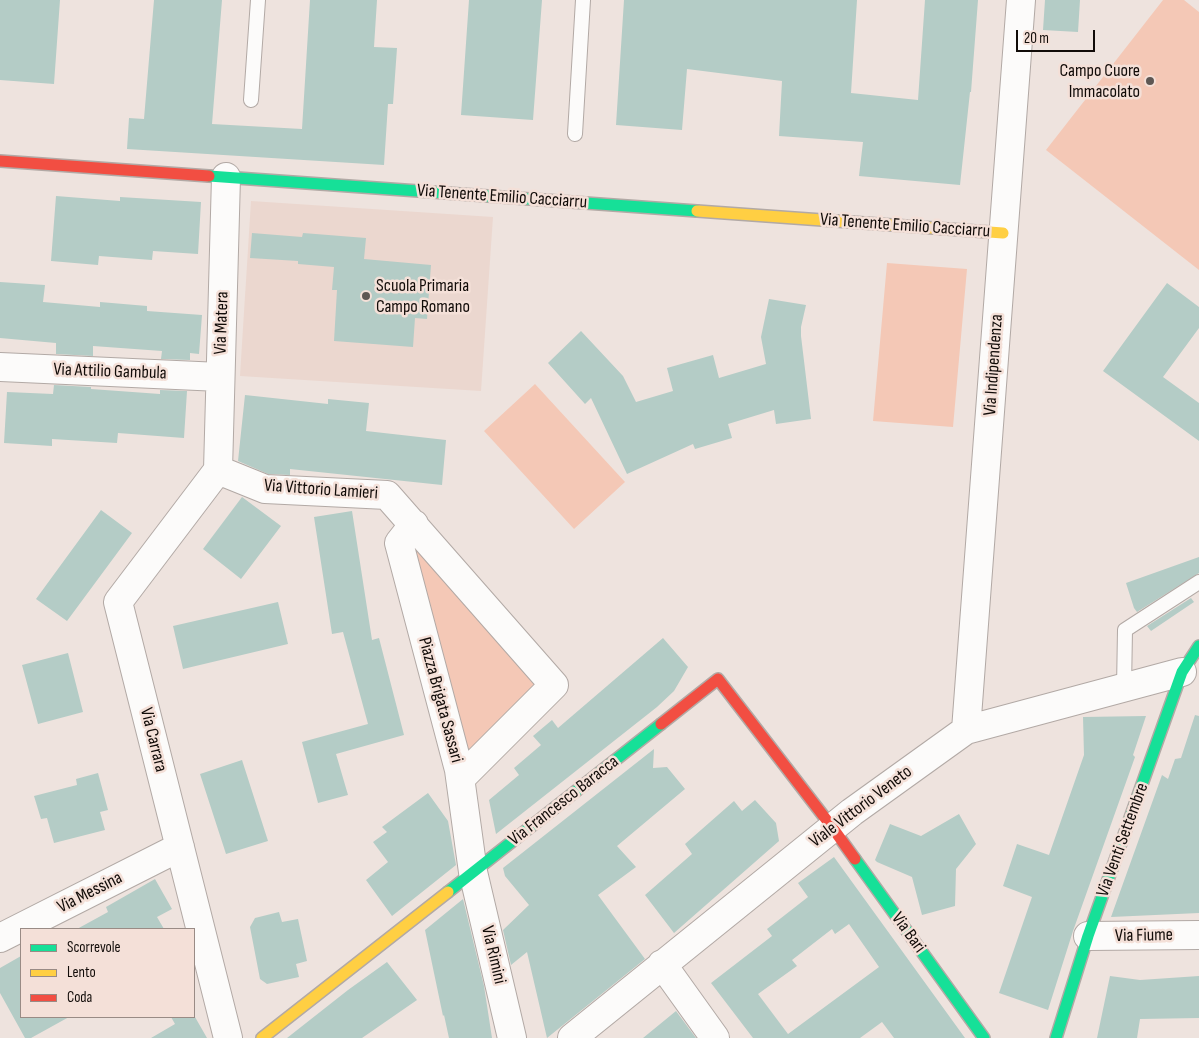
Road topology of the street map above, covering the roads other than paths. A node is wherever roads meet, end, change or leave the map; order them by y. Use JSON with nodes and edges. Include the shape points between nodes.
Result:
{"nodes":[{"id":1,"x":258,"y":0,"type":"edge"},
{"id":2,"x":583,"y":0,"type":"edge"},
{"id":3,"x":1021,"y":0,"type":"edge"},
{"id":4,"x":251,"y":100,"type":"dead end"},
{"id":5,"x":575,"y":134,"type":"dead end"},
{"id":6,"x":0,"y":160,"type":"edge"},
{"id":7,"x":226,"y":177,"type":"junction"},
{"id":8,"x":1003,"y":233,"type":"junction"},
{"id":9,"x":0,"y":368,"type":"edge"},
{"id":10,"x":220,"y":377,"type":"junction"},
{"id":11,"x":218,"y":470,"type":"junction"},
{"id":12,"x":414,"y":524,"type":"junction"},
{"id":13,"x":1199,"y":582,"type":"edge"},
{"id":14,"x":1199,"y":646,"type":"edge"},
{"id":15,"x":1190,"y":672,"type":"edge"},
{"id":16,"x":1124,"y":688,"type":"junction"},
{"id":17,"x":966,"y":730,"type":"junction"},
{"id":18,"x":461,"y":778,"type":"junction"},
{"id":19,"x":832,"y":827,"type":"junction"},
{"id":20,"x":180,"y":846,"type":"junction"},
{"id":21,"x":473,"y":872,"type":"junction"},
{"id":22,"x":1199,"y":935,"type":"edge"},
{"id":23,"x":1088,"y":936,"type":"junction"},
{"id":24,"x":0,"y":938,"type":"edge"},
{"id":25,"x":662,"y":964,"type":"junction"},
{"id":26,"x":228,"y":1038,"type":"edge"},
{"id":27,"x":262,"y":1038,"type":"edge"},
{"id":28,"x":512,"y":1038,"type":"edge"},
{"id":29,"x":572,"y":1038,"type":"edge"},
{"id":30,"x":715,"y":1038,"type":"edge"},
{"id":31,"x":984,"y":1038,"type":"edge"},
{"id":32,"x":1056,"y":1038,"type":"edge"}],
"edges":[{"from":1,"to":4,"type":"lane"},
{"from":2,"to":5,"type":"lane"},
{"from":3,"to":8,"type":"street","name":"Via Indipendenza"},
{"from":6,"to":7,"type":"street","name":"Via Tenente Emilio Cacciarru"},
{"from":7,"to":8,"type":"street","name":"Via Tenente Emilio Cacciarru"},
{"from":7,"to":10,"type":"street","name":"Via Matera"},
{"from":8,"to":17,"type":"street","name":"Via Indipendenza"},
{"from":9,"to":10,"type":"street","name":"Via Attilio Gambula"},
{"from":10,"to":11,"type":"street","name":"Via Matera"},
{"from":11,"to":12,"type":"street","name":"Via Vittorio Lamieri","via":[[265,490],[388,495]]},
{"from":11,"to":20,"type":"street","name":"Via Carrara","via":[[118,602]]},
{"from":12,"to":18,"type":"street","name":"Piazza Brigata Sassari","via":[[399,543]]},
{"from":12,"to":18,"type":"street","name":"Piazza Brigata Sassari","via":[[554,685]]},
{"from":13,"to":16,"type":"lane","via":[[1125,630]]},
{"from":14,"to":15,"type":"street","name":"Via Venti Settembre"},
{"from":15,"to":16,"type":"street","name":"Viale Vittorio Veneto"},
{"from":15,"to":23,"type":"street","name":"Via Venti Settembre"},
{"from":16,"to":17,"type":"street","name":"Viale Vittorio Veneto"},
{"from":17,"to":19,"type":"street","name":"Viale Vittorio Veneto"},
{"from":18,"to":21,"type":"street","name":"Via Rimini"},
{"from":19,"to":21,"type":"street","name":"Via Francesco Baracca","via":[[718,679]]},
{"from":19,"to":25,"type":"street","name":"Viale Vittorio Veneto"},
{"from":19,"to":31,"type":"street","name":"Via Bari"},
{"from":20,"to":24,"type":"street","name":"Via Messina"},
{"from":20,"to":26,"type":"street","name":"Via Carrara"},
{"from":21,"to":27,"type":"street","name":"Via Francesco Baracca"},
{"from":21,"to":28,"type":"street","name":"Via Rimini"},
{"from":22,"to":23,"type":"street","name":"Via Fiume"},
{"from":23,"to":32,"type":"street","name":"Via Venti Settembre"},
{"from":25,"to":29,"type":"street","name":"Viale Vittorio Veneto"},
{"from":25,"to":30,"type":"street"}]}
